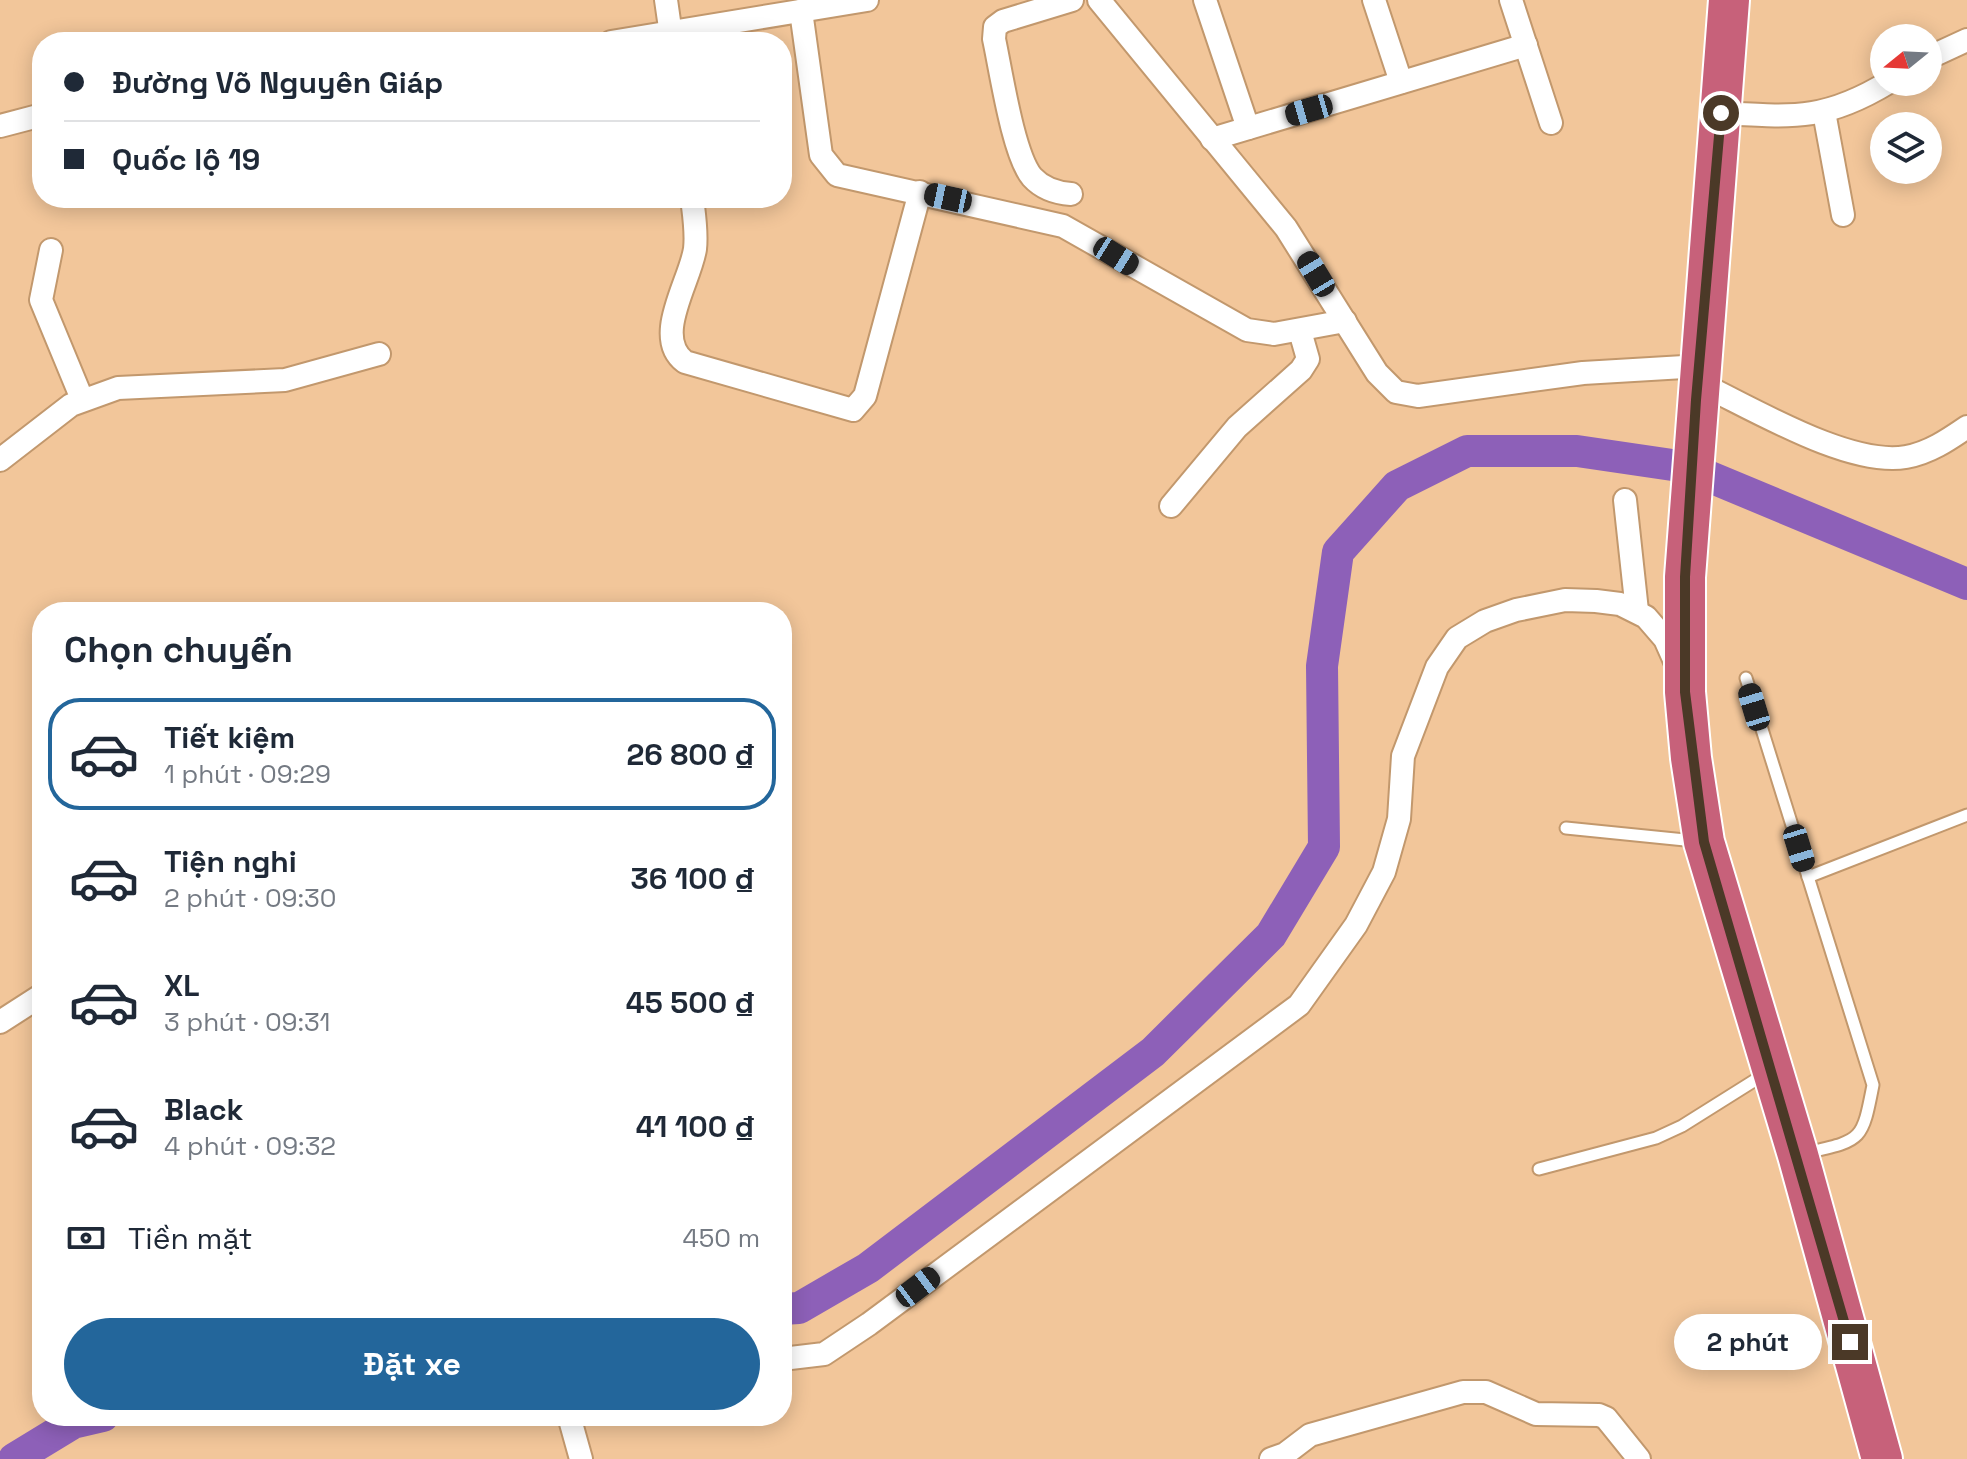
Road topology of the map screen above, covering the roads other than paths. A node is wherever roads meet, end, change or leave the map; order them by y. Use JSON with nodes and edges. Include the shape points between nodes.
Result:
{"nodes":[{"id":1,"x":666,"y":0,"type":"edge"},
{"id":2,"x":867,"y":0,"type":"edge"},
{"id":3,"x":1072,"y":0,"type":"edge"},
{"id":4,"x":1099,"y":0,"type":"edge"},
{"id":5,"x":1205,"y":0,"type":"edge"},
{"id":6,"x":1374,"y":0,"type":"edge"},
{"id":7,"x":1511,"y":0,"type":"edge"},
{"id":8,"x":1729,"y":0,"type":"edge"},
{"id":9,"x":801,"y":11,"type":"junction"},
{"id":10,"x":670,"y":32,"type":"edge"},
{"id":11,"x":700,"y":32,"type":"edge"},
{"id":12,"x":1967,"y":40,"type":"edge"},
{"id":13,"x":1526,"y":45,"type":"junction"},
{"id":14,"x":1942,"y":52,"type":"edge"},
{"id":15,"x":1401,"y":82,"type":"junction"},
{"id":16,"x":1870,"y":91,"type":"edge"},
{"id":17,"x":1824,"y":112,"type":"junction"},
{"id":18,"x":1721,"y":113,"type":"junction"},
{"id":19,"x":32,"y":118,"type":"edge"},
{"id":20,"x":1551,"y":123,"type":"dead end"},
{"id":21,"x":0,"y":126,"type":"edge"},
{"id":22,"x":1248,"y":128,"type":"junction"},
{"id":23,"x":1212,"y":139,"type":"junction"},
{"id":24,"x":920,"y":192,"type":"junction"},
{"id":25,"x":1071,"y":194,"type":"dead end"},
{"id":26,"x":692,"y":208,"type":"edge"},
{"id":27,"x":1843,"y":215,"type":"dead end"},
{"id":28,"x":51,"y":250,"type":"dead end"},
{"id":29,"x":1345,"y":321,"type":"junction"},
{"id":30,"x":1300,"y":331,"type":"junction"},
{"id":31,"x":379,"y":354,"type":"dead end"},
{"id":32,"x":1698,"y":383,"type":"junction"},
{"id":33,"x":82,"y":399,"type":"junction"},
{"id":34,"x":1967,"y":427,"type":"edge"},
{"id":35,"x":0,"y":460,"type":"edge"},
{"id":36,"x":1625,"y":500,"type":"dead end"},
{"id":37,"x":1171,"y":506,"type":"dead end"},
{"id":38,"x":1637,"y":611,"type":"junction"},
{"id":39,"x":1746,"y":678,"type":"dead end"},
{"id":40,"x":1685,"y":692,"type":"junction"},
{"id":41,"x":1967,"y":815,"type":"edge"},
{"id":42,"x":1566,"y":828,"type":"dead end"},
{"id":43,"x":1704,"y":842,"type":"junction"},
{"id":44,"x":1808,"y":877,"type":"junction"},
{"id":45,"x":32,"y":1001,"type":"edge"},
{"id":46,"x":0,"y":1022,"type":"edge"},
{"id":47,"x":1770,"y":1070,"type":"junction"},
{"id":48,"x":1798,"y":1155,"type":"junction"},
{"id":49,"x":1539,"y":1169,"type":"dead end"},
{"id":50,"x":792,"y":1358,"type":"edge"},
{"id":51,"x":572,"y":1426,"type":"edge"},
{"id":52,"x":581,"y":1459,"type":"edge"},
{"id":53,"x":1271,"y":1459,"type":"edge"},
{"id":54,"x":1639,"y":1459,"type":"edge"},
{"id":55,"x":1882,"y":1459,"type":"edge"}],
"edges":[{"from":1,"to":10,"type":"street"},
{"from":2,"to":9,"type":"street"},
{"from":3,"to":25,"type":"street","via":[[1003,21],[995,27],[994,39],[1025,165],[1043,185]]},
{"from":4,"to":23,"type":"street"},
{"from":5,"to":22,"type":"street"},
{"from":6,"to":15,"type":"street"},
{"from":7,"to":13,"type":"street"},
{"from":8,"to":18,"type":"highway"},
{"from":9,"to":11,"type":"street"},
{"from":9,"to":24,"type":"street","via":[[824,163],[837,175]]},
{"from":12,"to":14,"type":"street"},
{"from":13,"to":15,"type":"street"},
{"from":13,"to":20,"type":"street"},
{"from":15,"to":22,"type":"street"},
{"from":16,"to":17,"type":"street"},
{"from":17,"to":18,"type":"street","via":[[1800,117]]},
{"from":17,"to":27,"type":"street"},
{"from":18,"to":32,"type":"highway"},
{"from":19,"to":21,"type":"street"},
{"from":22,"to":23,"type":"street"},
{"from":23,"to":29,"type":"street","via":[[1302,250]]},
{"from":24,"to":26,"type":"street","via":[[865,396],[853,410],[677,356],[670,334],[694,253]]},
{"from":24,"to":30,"type":"street","via":[[1063,226],[1247,330]]},
{"from":28,"to":33,"type":"street","via":[[41,300]]},
{"from":29,"to":30,"type":"street"},
{"from":29,"to":32,"type":"street","via":[[1377,373],[1406,395],[1583,373]]},
{"from":30,"to":37,"type":"street","via":[[1308,359],[1301,370],[1237,427]]},
{"from":31,"to":33,"type":"street","via":[[285,380],[132,386]]},
{"from":32,"to":34,"type":"street","via":[[1818,441],[1860,453],[1908,456],[1944,443]]},
{"from":32,"to":40,"type":"highway","via":[[1685,577]]},
{"from":33,"to":35,"type":"street"},
{"from":36,"to":38,"type":"street"},
{"from":38,"to":40,"type":"street","via":[[1665,639]]},
{"from":38,"to":50,"type":"street","via":[[1596,601],[1544,603],[1485,621],[1457,638],[1437,667],[1403,756],[1399,819],[1384,872],[1356,925],[1299,1005],[858,1332],[824,1354]]},
{"from":39,"to":44,"type":"lane"},
{"from":40,"to":43,"type":"highway"},
{"from":41,"to":44,"type":"lane"},
{"from":42,"to":43,"type":"lane"},
{"from":43,"to":47,"type":"highway"},
{"from":44,"to":48,"type":"lane","via":[[1873,1085],[1860,1135],[1850,1143]]},
{"from":45,"to":46,"type":"street"},
{"from":47,"to":48,"type":"highway"},
{"from":47,"to":49,"type":"lane","via":[[1656,1138]]},
{"from":48,"to":55,"type":"highway"},
{"from":51,"to":52,"type":"street"},
{"from":53,"to":54,"type":"street","via":[[1310,1435],[1477,1391],[1536,1414],[1599,1415]]}]}
